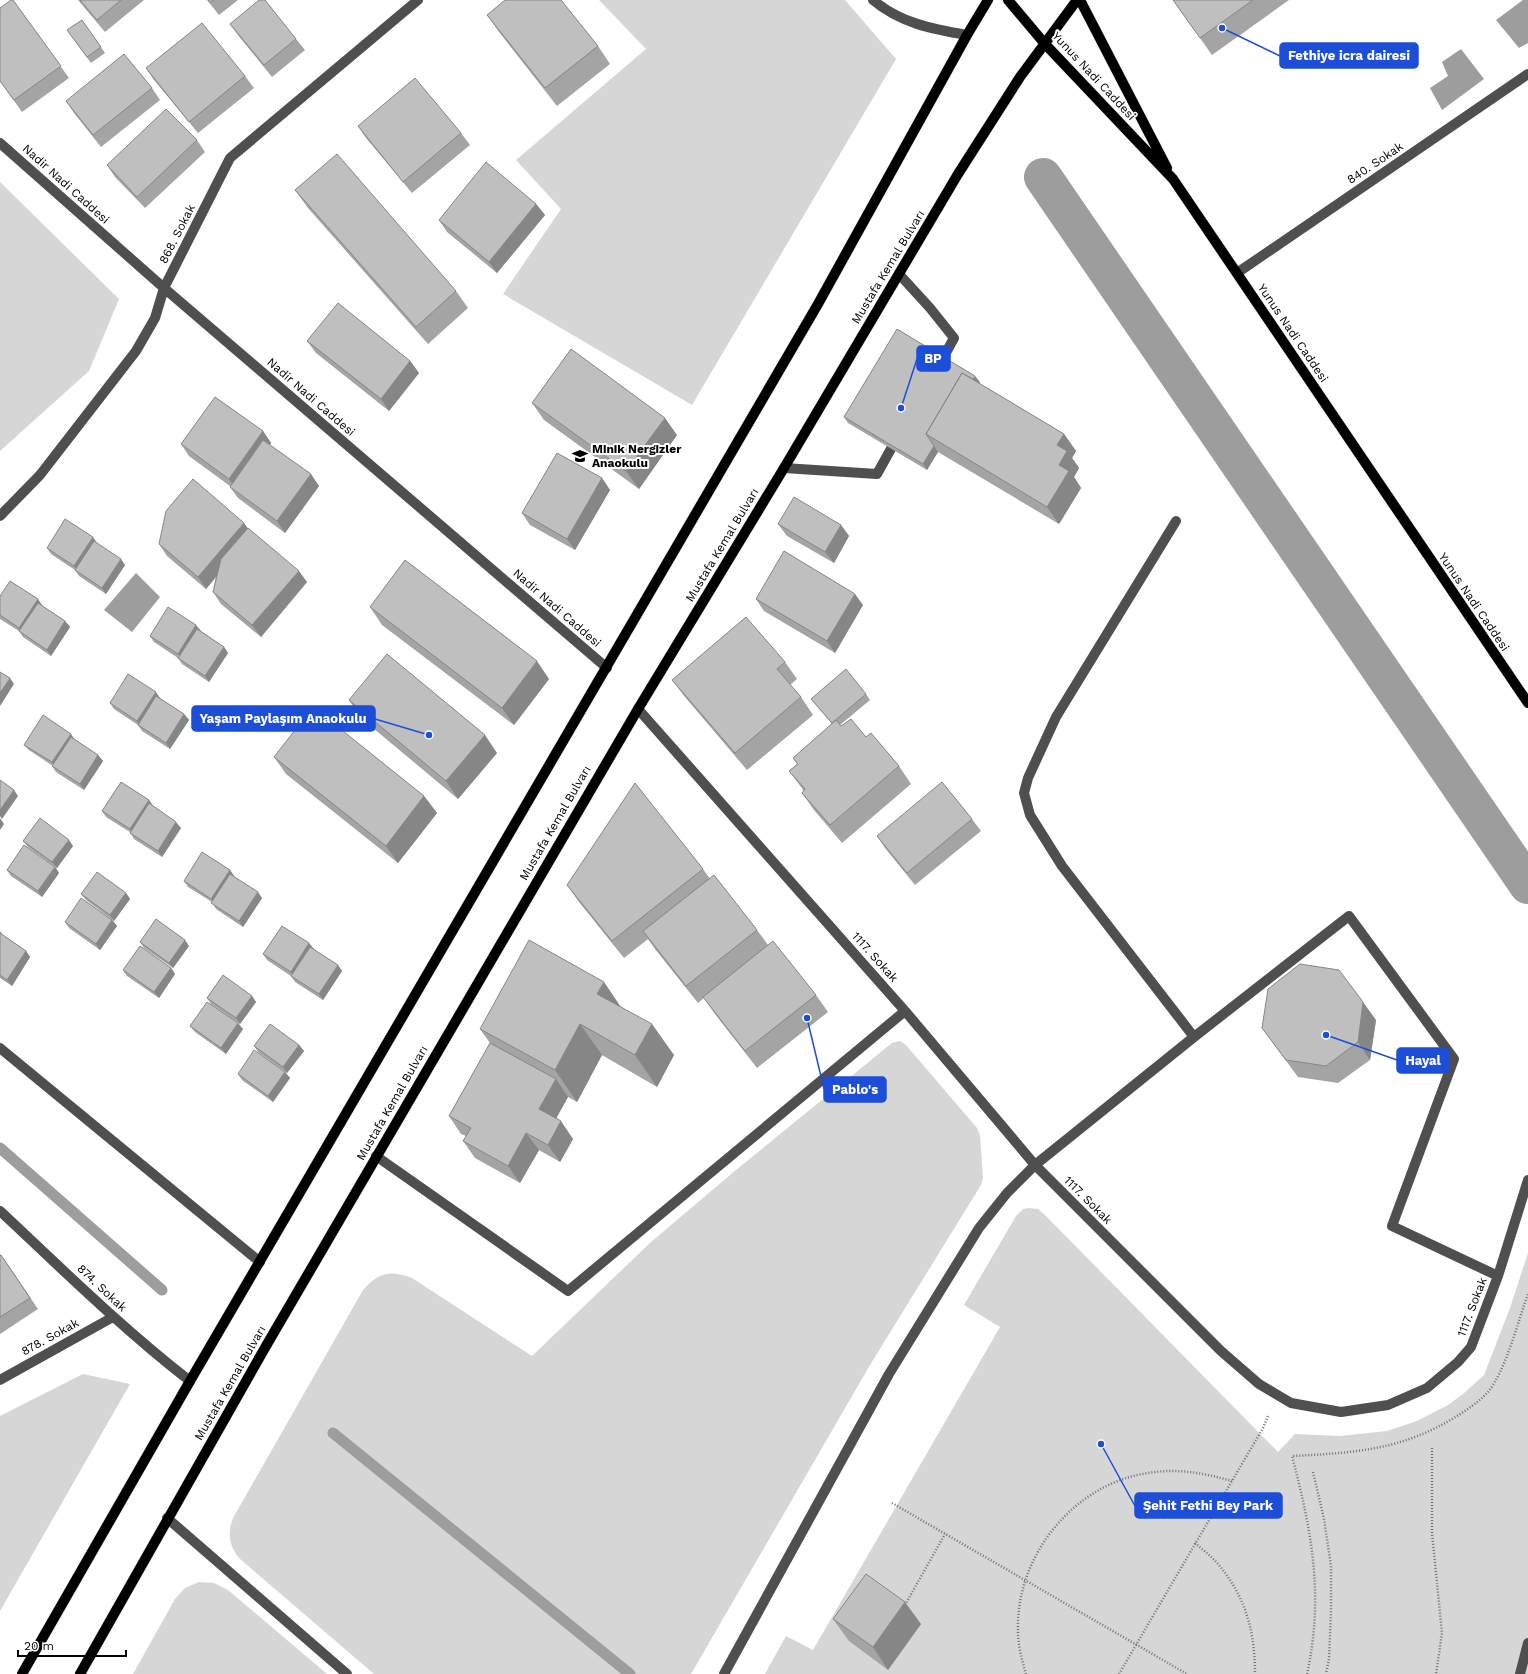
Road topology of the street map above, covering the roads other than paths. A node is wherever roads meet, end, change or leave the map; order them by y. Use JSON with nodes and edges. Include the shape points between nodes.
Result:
{"nodes":[{"id":1,"x":418,"y":0,"type":"edge"},
{"id":2,"x":873,"y":0,"type":"edge"},
{"id":3,"x":988,"y":0,"type":"edge"},
{"id":4,"x":1008,"y":0,"type":"edge"},
{"id":5,"x":1078,"y":0,"type":"edge"},
{"id":6,"x":966,"y":35,"type":"junction"},
{"id":7,"x":1045,"y":44,"type":"junction"},
{"id":8,"x":1528,"y":74,"type":"edge"},
{"id":9,"x":0,"y":143,"type":"edge"},
{"id":10,"x":1173,"y":179,"type":"junction"},
{"id":11,"x":1237,"y":273,"type":"junction"},
{"id":12,"x":899,"y":274,"type":"junction"},
{"id":13,"x":164,"y":288,"type":"junction"},
{"id":14,"x":931,"y":379,"type":"edge"},
{"id":15,"x":904,"y":426,"type":"edge"},
{"id":16,"x":784,"y":468,"type":"junction"},
{"id":17,"x":0,"y":516,"type":"edge"},
{"id":18,"x":1176,"y":521,"type":"dead end"},
{"id":19,"x":607,"y":668,"type":"junction"},
{"id":20,"x":1528,"y":703,"type":"edge"},
{"id":21,"x":638,"y":709,"type":"junction"},
{"id":22,"x":905,"y":1011,"type":"junction"},
{"id":23,"x":1194,"y":1037,"type":"junction"},
{"id":24,"x":0,"y":1048,"type":"edge"},
{"id":25,"x":376,"y":1156,"type":"junction"},
{"id":26,"x":1035,"y":1165,"type":"junction"},
{"id":27,"x":1528,"y":1180,"type":"edge"},
{"id":28,"x":0,"y":1211,"type":"edge"},
{"id":29,"x":260,"y":1262,"type":"junction"},
{"id":30,"x":1498,"y":1276,"type":"junction"},
{"id":31,"x":113,"y":1317,"type":"junction"},
{"id":32,"x":0,"y":1380,"type":"edge"},
{"id":33,"x":190,"y":1381,"type":"junction"},
{"id":34,"x":167,"y":1518,"type":"junction"},
{"id":35,"x":1528,"y":1643,"type":"edge"},
{"id":36,"x":22,"y":1674,"type":"edge"},
{"id":37,"x":80,"y":1674,"type":"edge"},
{"id":38,"x":347,"y":1674,"type":"edge"},
{"id":39,"x":724,"y":1674,"type":"edge"},
{"id":40,"x":1520,"y":1674,"type":"edge"}],
"edges":[{"from":1,"to":13,"type":"street","name":"868. Sokak","via":[[230,158]]},
{"from":2,"to":6,"type":"street","via":[[909,22]]},
{"from":3,"to":6,"type":"main road"},
{"from":4,"to":7,"type":"main road","name":"Yunus Nadi Caddesi"},
{"from":5,"to":7,"type":"main road","name":"Mustafa Kemal Bulvarı"},
{"from":5,"to":10,"type":"main road"},
{"from":6,"to":19,"type":"main road","via":[[818,304]]},
{"from":7,"to":10,"type":"main road","name":"Yunus Nadi Caddesi"},
{"from":7,"to":12,"type":"main road","name":"Mustafa Kemal Bulvarı","via":[[1020,77],[958,174]]},
{"from":8,"to":11,"type":"street","name":"840. Sokak"},
{"from":9,"to":13,"type":"street","name":"Nadir Nadi Caddesi"},
{"from":10,"to":11,"type":"main road","name":"Yunus Nadi Caddesi"},
{"from":11,"to":20,"type":"main road","name":"Yunus Nadi Caddesi"},
{"from":12,"to":14,"type":"street","via":[[954,338]]},
{"from":12,"to":16,"type":"main road","name":"Mustafa Kemal Bulvarı"},
{"from":13,"to":17,"type":"street","name":"868. Sokak","via":[[155,318],[136,351],[40,475]]},
{"from":13,"to":19,"type":"street","name":"Nadir Nadi Caddesi"},
{"from":15,"to":16,"type":"street","via":[[877,474]]},
{"from":16,"to":21,"type":"main road","name":"Mustafa Kemal Bulvarı"},
{"from":18,"to":23,"type":"street","via":[[1056,717],[1028,778],[1024,793],[1030,815],[1062,866]]},
{"from":19,"to":29,"type":"main road"},
{"from":21,"to":22,"type":"street","name":"1117. Sokak"},
{"from":21,"to":25,"type":"main road","name":"Mustafa Kemal Bulvarı"},
{"from":22,"to":25,"type":"street","via":[[568,1291]]},
{"from":22,"to":26,"type":"street","name":"1117. Sokak"},
{"from":23,"to":26,"type":"street"},
{"from":23,"to":30,"type":"street","via":[[1349,916],[1454,1059],[1392,1226]]},
{"from":24,"to":29,"type":"street"},
{"from":25,"to":34,"type":"main road","name":"Mustafa Kemal Bulvarı"},
{"from":26,"to":30,"type":"street","name":"1117. Sokak","via":[[1221,1351],[1259,1384],[1292,1403],[1341,1412],[1388,1405],[1427,1388],[1458,1362],[1471,1347]]},
{"from":26,"to":39,"type":"street","via":[[1007,1193],[979,1228],[889,1374]]},
{"from":27,"to":30,"type":"street","name":"1117. Sokak"},
{"from":28,"to":31,"type":"street","name":"874. Sokak"},
{"from":29,"to":33,"type":"main road"},
{"from":31,"to":32,"type":"street","name":"878. Sokak"},
{"from":31,"to":33,"type":"street","name":"874. Sokak"},
{"from":33,"to":36,"type":"main road"},
{"from":34,"to":37,"type":"main road","name":"Mustafa Kemal Bulvarı"},
{"from":34,"to":38,"type":"street"},
{"from":35,"to":40,"type":"street"}]}
